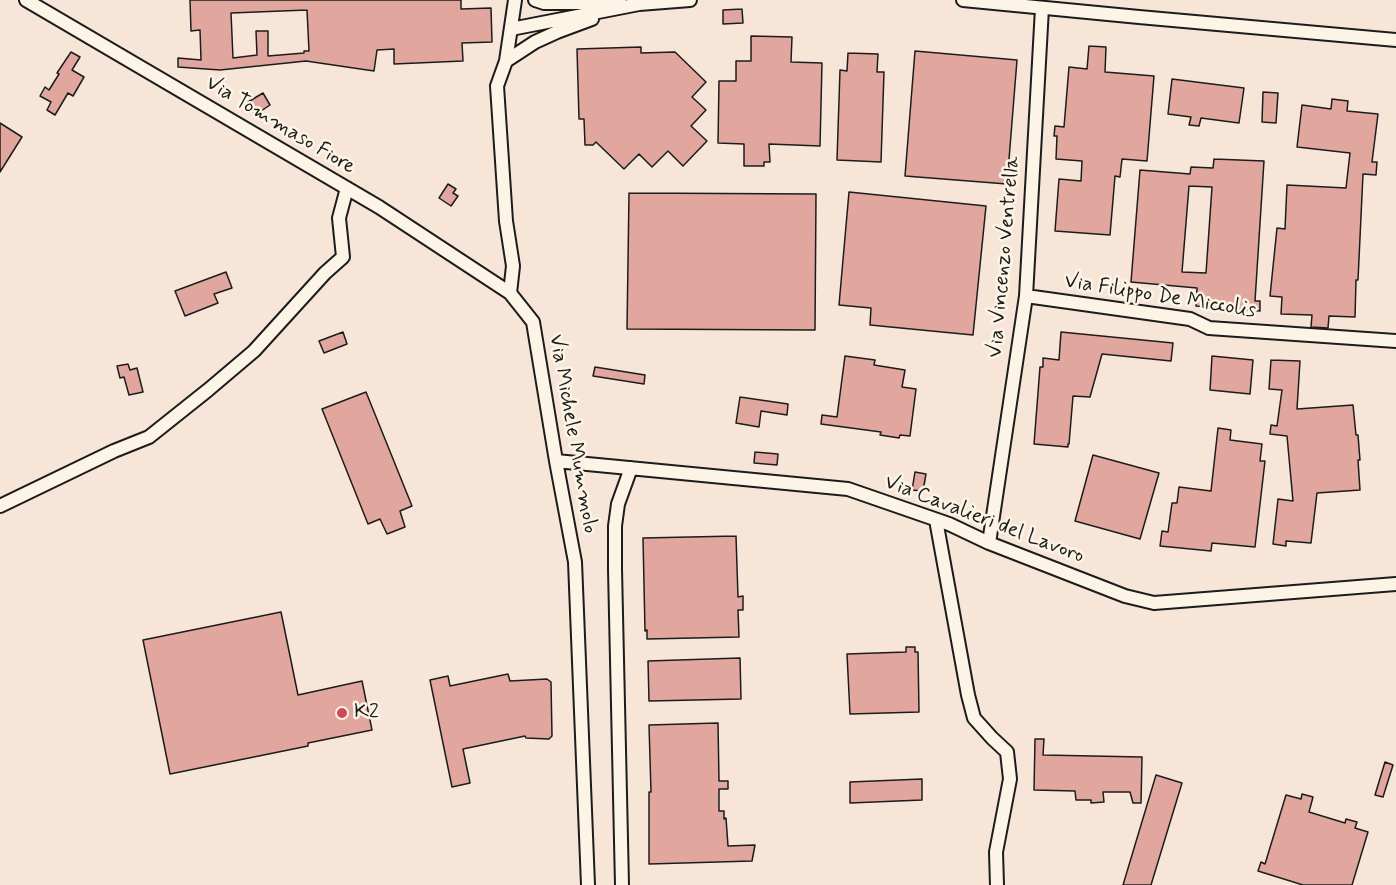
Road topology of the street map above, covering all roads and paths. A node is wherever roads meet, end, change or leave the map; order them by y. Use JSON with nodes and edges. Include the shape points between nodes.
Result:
{"nodes":[{"id":1,"x":26,"y":0,"type":"edge"},
{"id":2,"x":515,"y":0,"type":"edge"},
{"id":3,"x":535,"y":0,"type":"edge"},
{"id":4,"x":690,"y":0,"type":"edge"},
{"id":5,"x":963,"y":0,"type":"edge"},
{"id":6,"x":639,"y":4,"type":"junction"},
{"id":7,"x":1042,"y":8,"type":"junction"},
{"id":8,"x":511,"y":29,"type":"junction"},
{"id":9,"x":1396,"y":40,"type":"edge"},
{"id":10,"x":506,"y":61,"type":"junction"},
{"id":11,"x":347,"y":188,"type":"junction"},
{"id":12,"x":510,"y":293,"type":"junction"},
{"id":13,"x":1026,"y":296,"type":"junction"},
{"id":14,"x":1396,"y":341,"type":"edge"},
{"id":15,"x":556,"y":461,"type":"junction"},
{"id":16,"x":631,"y":468,"type":"junction"},
{"id":17,"x":0,"y":506,"type":"edge"},
{"id":18,"x":936,"y":520,"type":"junction"},
{"id":19,"x":989,"y":543,"type":"junction"},
{"id":20,"x":1396,"y":584,"type":"edge"},
{"id":21,"x":588,"y":885,"type":"edge"},
{"id":22,"x":622,"y":885,"type":"edge"},
{"id":23,"x":997,"y":885,"type":"edge"}],
"edges":[{"from":1,"to":11,"type":"street","name":"Via Tommaso Fiore"},
{"from":2,"to":8,"type":"street"},
{"from":3,"to":6,"type":"street"},
{"from":4,"to":6,"type":"street"},
{"from":5,"to":7,"type":"street"},
{"from":6,"to":8,"type":"street"},
{"from":6,"to":10,"type":"street","via":[[557,32]]},
{"from":7,"to":9,"type":"street"},
{"from":7,"to":13,"type":"street","name":"Via Vincenzo Ventrella"},
{"from":8,"to":10,"type":"street"},
{"from":10,"to":12,"type":"street","via":[[497,86],[513,266]]},
{"from":11,"to":12,"type":"street","name":"Via Tommaso Fiore"},
{"from":11,"to":17,"type":"street","via":[[339,218],[343,256],[254,351],[149,437]]},
{"from":12,"to":15,"type":"street","name":"Via Michele Mummolo","via":[[532,322]]},
{"from":13,"to":14,"type":"street","name":"Via Filippo De Miccolis","via":[[1190,319],[1209,328]]},
{"from":13,"to":19,"type":"street","name":"Via Vincenzo Ventrella"},
{"from":15,"to":16,"type":"street","name":"Via Cavalieri del Lavoro"},
{"from":15,"to":21,"type":"street","name":"Via Michele Mummolo","via":[[575,562]]},
{"from":16,"to":18,"type":"street","name":"Via Cavalieri del Lavoro","via":[[848,489]]},
{"from":16,"to":22,"type":"street","name":"Via Michele Mummolo","via":[[615,526]]},
{"from":18,"to":19,"type":"street","name":"Via Cavalieri del Lavoro"},
{"from":18,"to":23,"type":"street","via":[[974,718],[1007,752],[1010,779],[996,852]]},
{"from":19,"to":20,"type":"street","name":"Via Cavalieri del Lavoro","via":[[1125,596],[1154,603]]}]}
